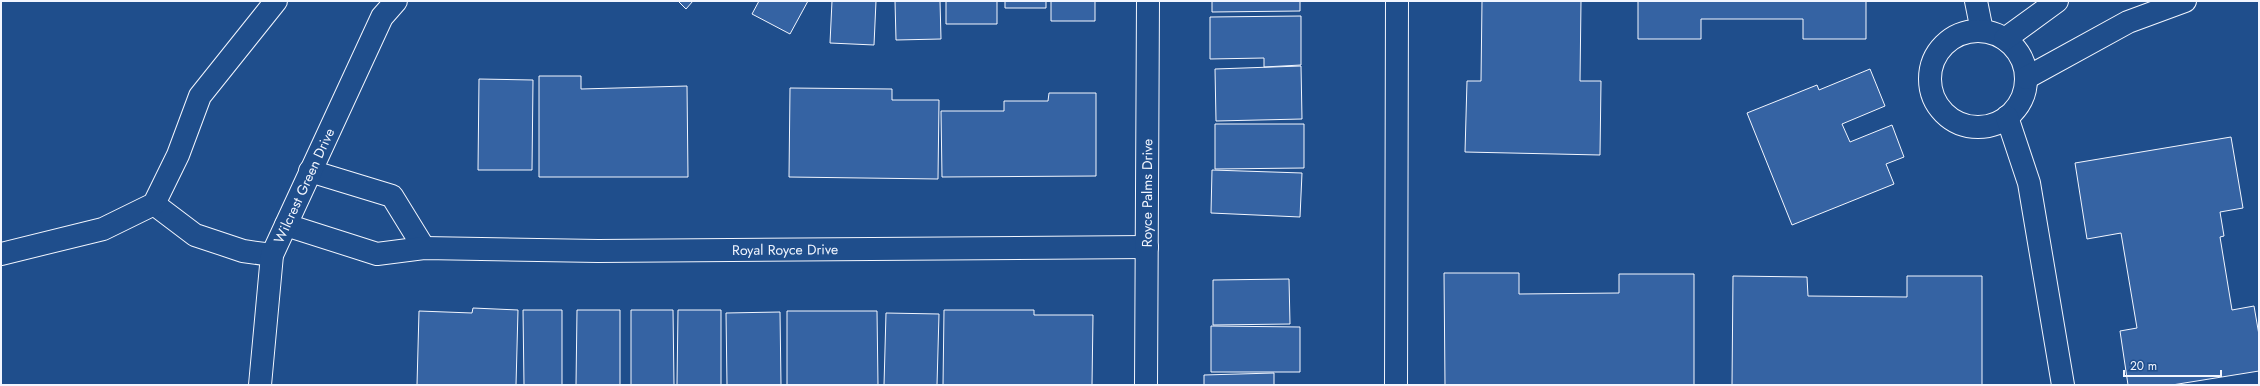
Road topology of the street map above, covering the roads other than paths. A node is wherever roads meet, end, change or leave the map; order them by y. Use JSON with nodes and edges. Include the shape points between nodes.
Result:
{"nodes":[{"id":1,"x":276,"y":1,"type":"edge"},
{"id":2,"x":396,"y":1,"type":"edge"},
{"id":3,"x":1148,"y":1,"type":"edge"},
{"id":4,"x":1397,"y":1,"type":"edge"},
{"id":5,"x":1976,"y":1,"type":"edge"},
{"id":6,"x":2057,"y":1,"type":"edge"},
{"id":7,"x":2185,"y":1,"type":"edge"},
{"id":8,"x":1982,"y":31,"type":"junction"},
{"id":9,"x":2005,"y":39,"type":"junction"},
{"id":10,"x":2026,"y":78,"type":"junction"},
{"id":11,"x":2007,"y":117,"type":"junction"},
{"id":12,"x":310,"y":171,"type":"junction"},
{"id":13,"x":154,"y":204,"type":"junction"},
{"id":14,"x":286,"y":225,"type":"junction"},
{"id":15,"x":1147,"y":247,"type":"junction"},
{"id":16,"x":424,"y":248,"type":"junction"},
{"id":17,"x":1,"y":254,"type":"edge"},
{"id":18,"x":272,"y":255,"type":"junction"},
{"id":19,"x":260,"y":385,"type":"edge"},
{"id":20,"x":1146,"y":385,"type":"edge"},
{"id":21,"x":1396,"y":385,"type":"edge"},
{"id":22,"x":2063,"y":385,"type":"edge"}],
"edges":[{"from":1,"to":13,"type":"street","via":[[200,96],[178,155]]},
{"from":2,"to":12,"type":"street","name":"Wilcrest Green Drive","via":[[382,17]]},
{"from":3,"to":15,"type":"street","name":"Royce Palms Drive"},
{"from":4,"to":21,"type":"street"},
{"from":5,"to":8,"type":"street"},
{"from":6,"to":9,"type":"street"},
{"from":7,"to":10,"type":"street","via":[[2128,22]]},
{"from":8,"to":9,"type":"street","via":[[1992,32]]},
{"from":8,"to":11,"type":"street","via":[[1959,35],[1945,44],[1936,57],[1930,73],[1932,90],[1938,105],[1950,117],[1964,125],[1994,125]]},
{"from":9,"to":10,"type":"street","via":[[2017,49],[2024,63]]},
{"from":10,"to":11,"type":"street","via":[[2024,93],[2018,106]]},
{"from":11,"to":22,"type":"street","via":[[2029,183]]},
{"from":12,"to":14,"type":"street","name":"Wilcrest Green Drive"},
{"from":12,"to":16,"type":"street","via":[[392,196]]},
{"from":13,"to":17,"type":"street","via":[[103,229]]},
{"from":13,"to":18,"type":"street","via":[[195,235],[243,251]]},
{"from":14,"to":16,"type":"street","name":"Royal Royce Drive","via":[[377,254]]},
{"from":14,"to":18,"type":"street","name":"Wilcrest Green Drive"},
{"from":15,"to":16,"type":"street","name":"Royal Royce Drive","via":[[598,251]]},
{"from":15,"to":20,"type":"street","name":"Royce Palms Drive"},
{"from":18,"to":19,"type":"street","name":"Wilcrest Green Drive"}]}
